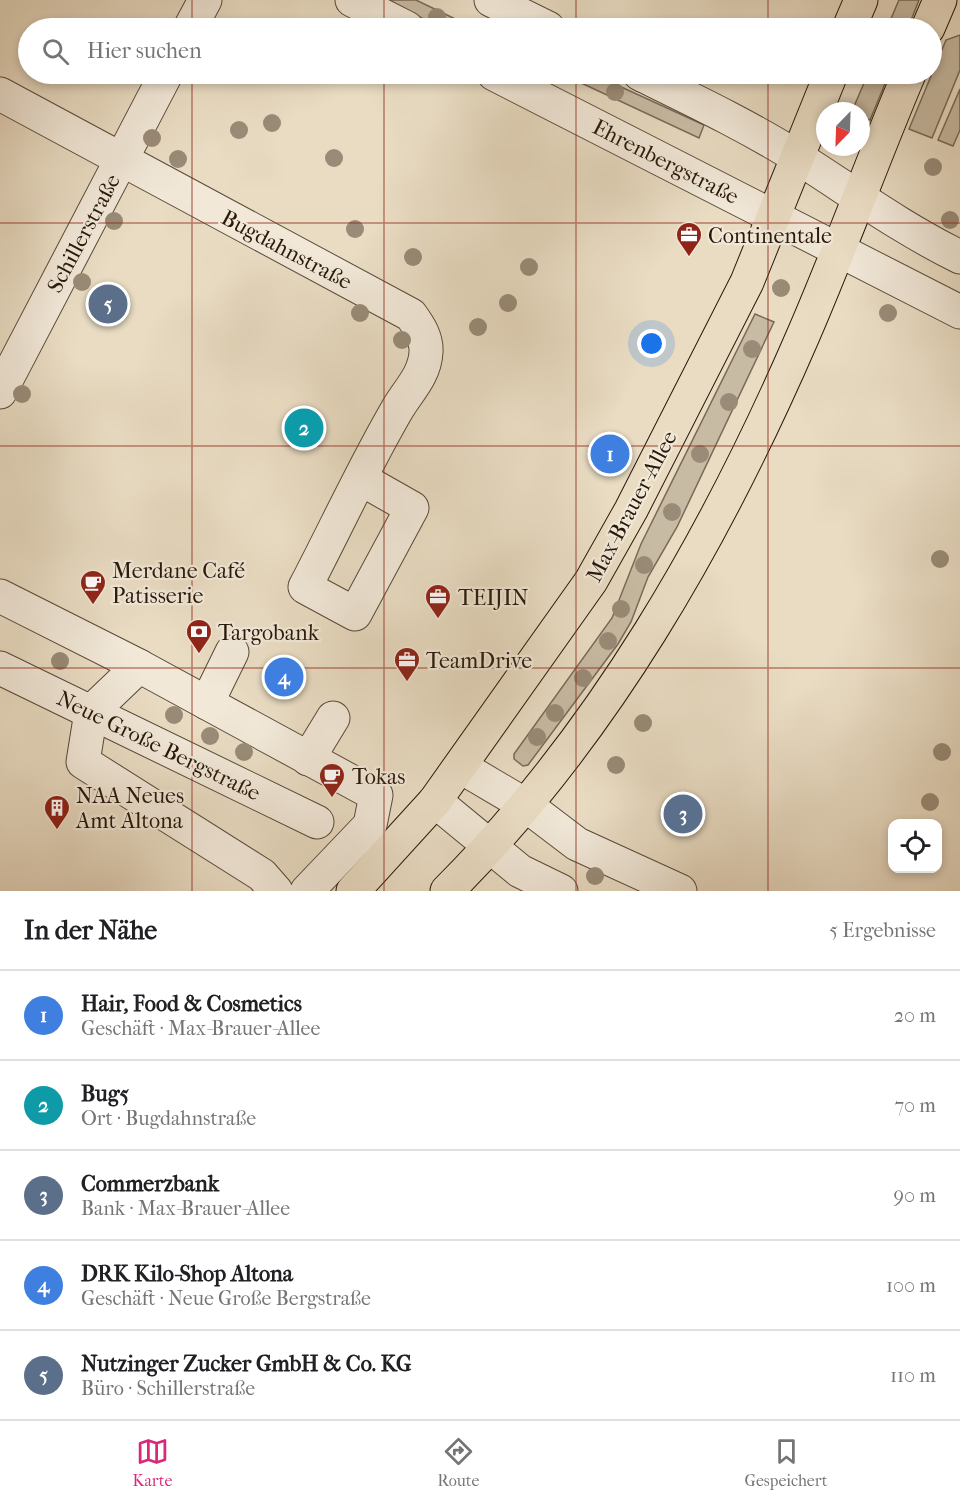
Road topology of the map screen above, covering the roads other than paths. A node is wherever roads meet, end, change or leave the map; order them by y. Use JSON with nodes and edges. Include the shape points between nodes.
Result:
{"nodes":[{"id":1,"x":205,"y":0,"type":"edge"},
{"id":2,"x":352,"y":0,"type":"edge"},
{"id":3,"x":492,"y":0,"type":"edge"},
{"id":4,"x":861,"y":0,"type":"edge"},
{"id":5,"x":940,"y":0,"type":"edge"},
{"id":6,"x":543,"y":17,"type":"edge"},
{"id":7,"x":195,"y":18,"type":"edge"},
{"id":8,"x":387,"y":18,"type":"edge"},
{"id":9,"x":853,"y":18,"type":"edge"},
{"id":10,"x":932,"y":18,"type":"edge"},
{"id":11,"x":161,"y":84,"type":"edge"},
{"id":12,"x":514,"y":84,"type":"edge"},
{"id":13,"x":660,"y":84,"type":"edge"},
{"id":14,"x":827,"y":84,"type":"edge"},
{"id":15,"x":905,"y":84,"type":"edge"},
{"id":16,"x":0,"y":94,"type":"edge"},
{"id":17,"x":798,"y":158,"type":"junction"},
{"id":18,"x":121,"y":161,"type":"junction"},
{"id":19,"x":858,"y":199,"type":"junction"},
{"id":20,"x":773,"y":217,"type":"junction"},
{"id":21,"x":837,"y":249,"type":"junction"},
{"id":22,"x":960,"y":257,"type":"edge"},
{"id":23,"x":960,"y":312,"type":"edge"},
{"id":24,"x":0,"y":392,"type":"edge"},
{"id":25,"x":361,"y":479,"type":"dead end"},
{"id":26,"x":0,"y":596,"type":"edge"},
{"id":27,"x":232,"y":652,"type":"dead end"},
{"id":28,"x":139,"y":666,"type":"junction"},
{"id":29,"x":0,"y":668,"type":"edge"},
{"id":30,"x":207,"y":703,"type":"junction"},
{"id":31,"x":91,"y":712,"type":"junction"},
{"id":32,"x":333,"y":718,"type":"dead end"},
{"id":33,"x":308,"y":759,"type":"junction"},
{"id":34,"x":461,"y":767,"type":"junction"},
{"id":35,"x":435,"y":801,"type":"junction"},
{"id":36,"x":527,"y":806,"type":"junction"},
{"id":37,"x":317,"y":822,"type":"dead end"},
{"id":38,"x":489,"y":849,"type":"junction"},
{"id":39,"x":276,"y":891,"type":"edge"},
{"id":40,"x":308,"y":891,"type":"edge"},
{"id":41,"x":352,"y":891,"type":"edge"},
{"id":42,"x":447,"y":891,"type":"edge"},
{"id":43,"x":561,"y":891,"type":"edge"},
{"id":44,"x":680,"y":891,"type":"edge"}],
"edges":[{"from":1,"to":7,"type":"street"},
{"from":2,"to":8,"type":"street"},
{"from":3,"to":6,"type":"street"},
{"from":4,"to":9,"type":"main road"},
{"from":5,"to":10,"type":"main road"},
{"from":11,"to":18,"type":"street","name":"Schillerstraße"},
{"from":12,"to":20,"type":"street","name":"Ehrenbergstraße"},
{"from":13,"to":17,"type":"street","via":[[732,119]]},
{"from":14,"to":17,"type":"main road","name":"Max-Brauer-Allee"},
{"from":15,"to":19,"type":"main road"},
{"from":16,"to":18,"type":"street","name":"Bugdahnstraße"},
{"from":17,"to":19,"type":"street"},
{"from":17,"to":20,"type":"main road","name":"Max-Brauer-Allee"},
{"from":18,"to":24,"type":"street","name":"Schillerstraße"},
{"from":18,"to":25,"type":"street","name":"Bugdahnstraße","via":[[411,315],[426,343],[423,367]]},
{"from":19,"to":21,"type":"main road"},
{"from":19,"to":22,"type":"street"},
{"from":20,"to":21,"type":"street","name":"Ehrenbergstraße"},
{"from":20,"to":34,"type":"main road","name":"Max-Brauer-Allee","via":[[747,282],[591,581]]},
{"from":21,"to":23,"type":"street","name":"Ehrenbergstraße"},
{"from":21,"to":36,"type":"main road","via":[[801,341],[730,490],[671,599]]},
{"from":26,"to":28,"type":"street"},
{"from":27,"to":30,"type":"street"},
{"from":28,"to":30,"type":"street"},
{"from":28,"to":31,"type":"street"},
{"from":29,"to":31,"type":"street","name":"Neue Große Bergstraße"},
{"from":30,"to":33,"type":"street"},
{"from":31,"to":37,"type":"street","name":"Neue Große Bergstraße"},
{"from":31,"to":39,"type":"street","via":[[83,762],[262,875]]},
{"from":32,"to":33,"type":"street"},
{"from":33,"to":40,"type":"street","via":[[376,795],[370,825]]},
{"from":34,"to":35,"type":"main road","name":"Max-Brauer-Allee"},
{"from":34,"to":36,"type":"street"},
{"from":35,"to":38,"type":"street"},
{"from":35,"to":41,"type":"main road","name":"Max-Brauer-Allee"},
{"from":36,"to":38,"type":"main road"},
{"from":36,"to":44,"type":"street","via":[[577,844]]},
{"from":38,"to":42,"type":"main road"},
{"from":38,"to":43,"type":"street","via":[[520,871]]}]}
